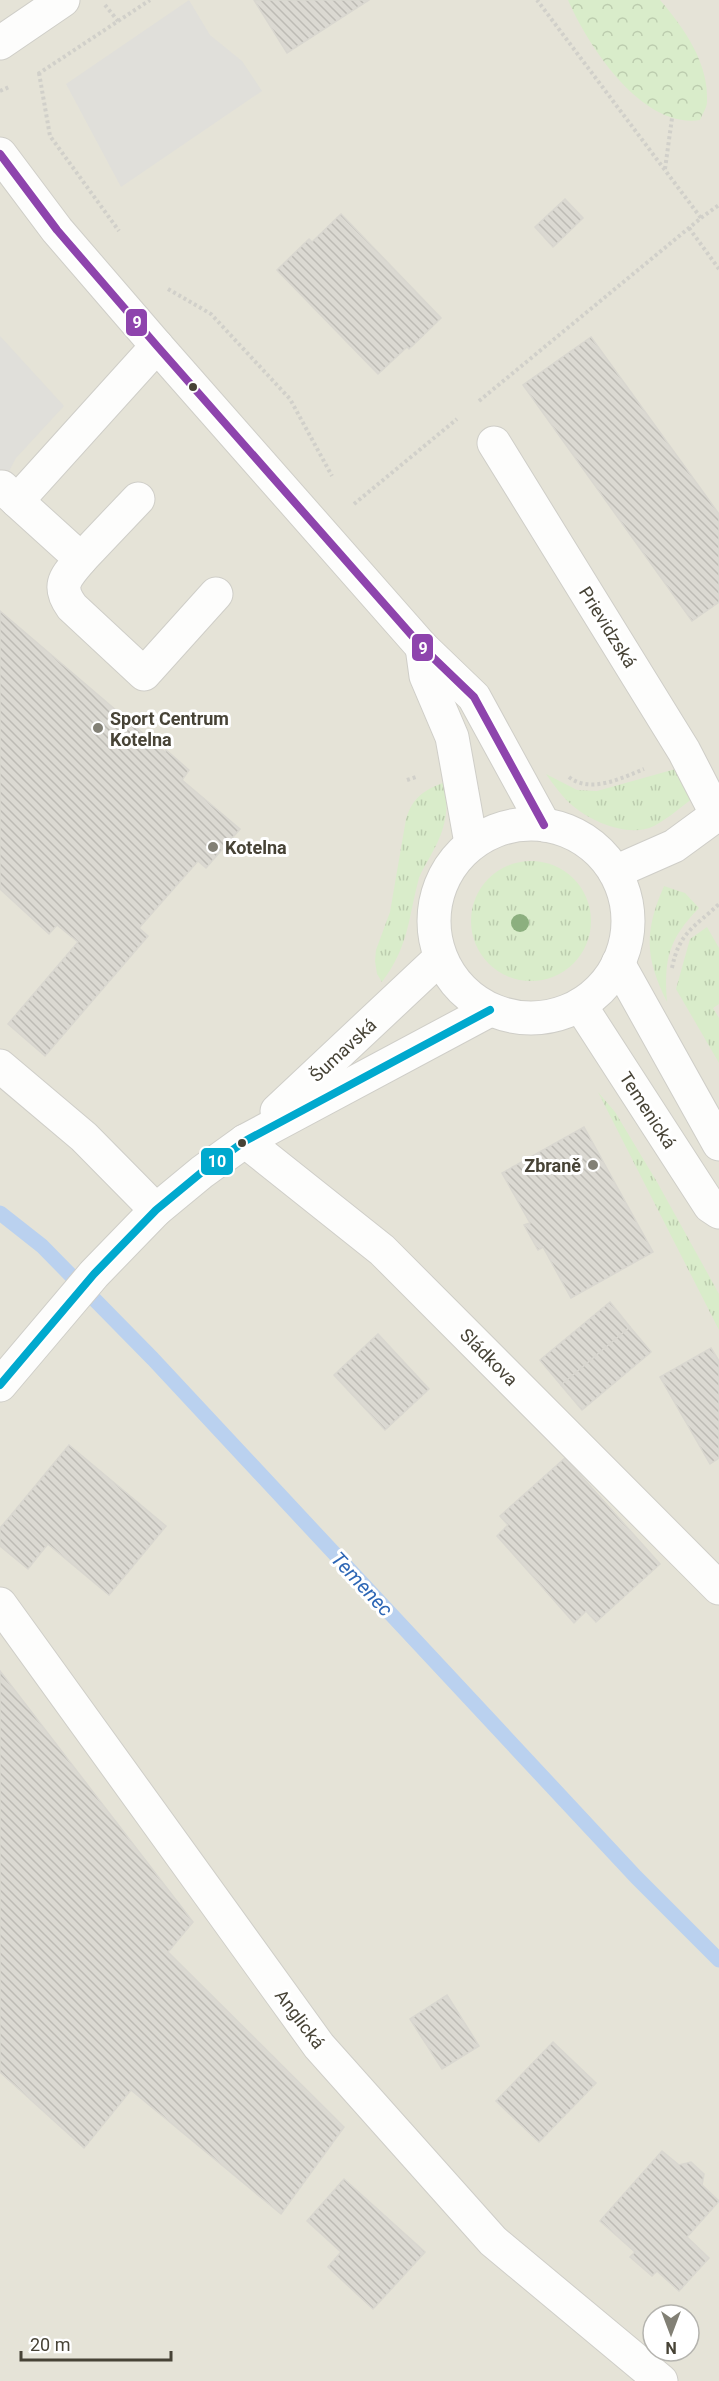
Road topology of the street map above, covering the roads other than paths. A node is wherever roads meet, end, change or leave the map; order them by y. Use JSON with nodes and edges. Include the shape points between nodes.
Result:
{"nodes":[{"id":1,"x":52,"y":3,"type":"edge"},
{"id":2,"x":0,"y":43,"type":"edge"},
{"id":3,"x":0,"y":154,"type":"edge"},
{"id":4,"x":157,"y":346,"type":"junction"},
{"id":5,"x":494,"y":443,"type":"dead end"},
{"id":6,"x":8,"y":493,"type":"edge"},
{"id":7,"x":138,"y":499,"type":"dead end"},
{"id":8,"x":81,"y":559,"type":"junction"},
{"id":9,"x":216,"y":594,"type":"dead end"},
{"id":10,"x":422,"y":647,"type":"junction"},
{"id":11,"x":718,"y":814,"type":"edge"},
{"id":12,"x":543,"y":825,"type":"junction"},
{"id":13,"x":471,"y":843,"type":"junction"},
{"id":14,"x":615,"y":872,"type":"junction"},
{"id":15,"x":440,"y":958,"type":"junction"},
{"id":16,"x":618,"y":963,"type":"junction"},
{"id":17,"x":580,"y":1005,"type":"junction"},
{"id":18,"x":490,"y":1010,"type":"junction"},
{"id":19,"x":0,"y":1066,"type":"edge"},
{"id":20,"x":245,"y":1141,"type":"junction"},
{"id":21,"x":719,"y":1144,"type":"edge"},
{"id":22,"x":156,"y":1210,"type":"junction"},
{"id":23,"x":719,"y":1212,"type":"edge"},
{"id":24,"x":0,"y":1385,"type":"edge"},
{"id":25,"x":719,"y":1588,"type":"edge"},
{"id":26,"x":0,"y":1604,"type":"edge"},
{"id":27,"x":661,"y":2381,"type":"edge"}],
"edges":[{"from":1,"to":2,"type":"street"},
{"from":3,"to":4,"type":"street","via":[[57,230]]},
{"from":4,"to":6,"type":"street"},
{"from":4,"to":10,"type":"street"},
{"from":5,"to":11,"type":"street","name":"Prievidzská","via":[[684,751]]},
{"from":6,"to":8,"type":"street"},
{"from":7,"to":8,"type":"street"},
{"from":8,"to":9,"type":"street","via":[[65,578],[64,595],[144,674]]},
{"from":10,"to":12,"type":"street","via":[[474,697]]},
{"from":10,"to":13,"type":"street","via":[[426,676],[452,737]]},
{"from":11,"to":14,"type":"street","name":"Prievidzská","via":[[674,846]]},
{"from":12,"to":13,"type":"street","via":[[518,825]]},
{"from":12,"to":14,"type":"street","via":[[584,840]]},
{"from":13,"to":15,"type":"street","via":[[449,866],[436,896],[433,927]]},
{"from":14,"to":16,"type":"street","via":[[628,917]]},
{"from":15,"to":18,"type":"street","via":[[469,997]]},
{"from":15,"to":20,"type":"street","name":"Šumavská"},
{"from":16,"to":17,"type":"street","via":[[608,980]]},
{"from":16,"to":21,"type":"street"},
{"from":17,"to":18,"type":"street","via":[[545,1017],[517,1017]]},
{"from":17,"to":23,"type":"street","name":"Temenická","via":[[710,1206]]},
{"from":18,"to":20,"type":"street","name":"Šumavská"},
{"from":19,"to":22,"type":"street","via":[[84,1137]]},
{"from":20,"to":22,"type":"street","name":"Šumavská"},
{"from":20,"to":25,"type":"street","name":"Sládkova","via":[[382,1250]]},
{"from":22,"to":24,"type":"street","name":"Šumavská","via":[[94,1274]]},
{"from":26,"to":27,"type":"street","name":"Anglická","via":[[319,2046],[493,2241]]}]}
